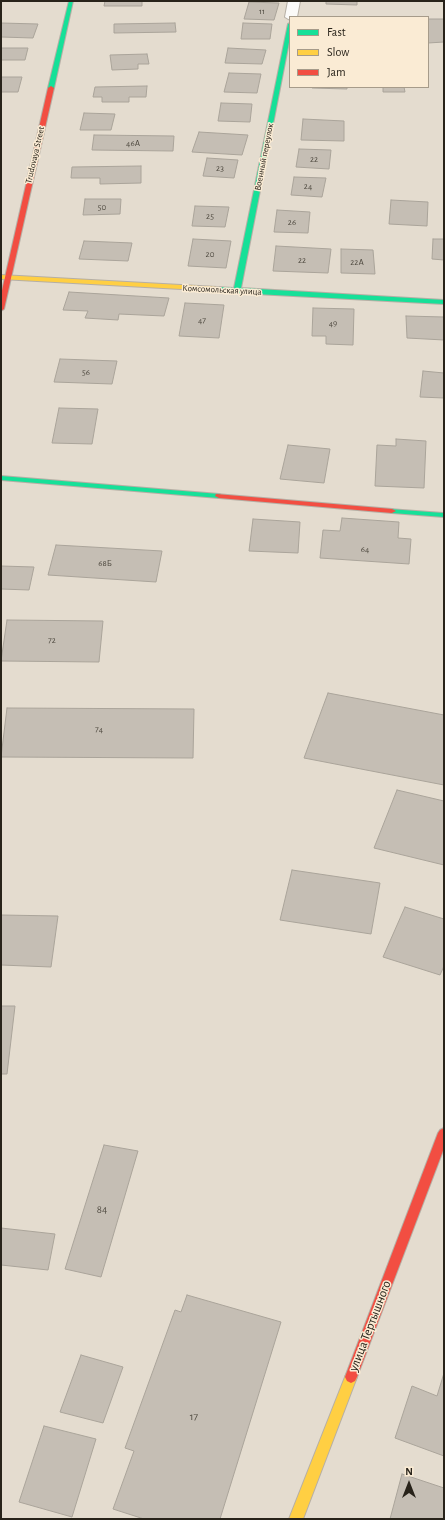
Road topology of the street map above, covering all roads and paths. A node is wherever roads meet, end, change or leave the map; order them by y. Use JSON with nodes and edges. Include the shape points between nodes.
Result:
{"nodes":[{"id":1,"x":71,"y":1,"type":"edge"},
{"id":2,"x":294,"y":1,"type":"edge"},
{"id":3,"x":291,"y":16,"type":"edge"},
{"id":4,"x":289,"y":29,"type":"edge"},
{"id":5,"x":4,"y":278,"type":"edge"},
{"id":6,"x":237,"y":291,"type":"junction"},
{"id":7,"x":444,"y":302,"type":"edge"},
{"id":8,"x":1,"y":309,"type":"edge"},
{"id":9,"x":1,"y":478,"type":"edge"},
{"id":10,"x":443,"y":515,"type":"edge"},
{"id":11,"x":444,"y":1133,"type":"edge"},
{"id":12,"x":296,"y":1519,"type":"edge"}],
"edges":[{"from":1,"to":5,"type":"street","name":"Trudovaya Street"},
{"from":2,"to":3,"type":"street"},
{"from":4,"to":6,"type":"street","name":"Военный переулок"},
{"from":5,"to":6,"type":"street","name":"Комсомольская улица"},
{"from":5,"to":8,"type":"street","name":"Trudovaya Street"},
{"from":6,"to":7,"type":"street","name":"Комсомольская улица"},
{"from":9,"to":10,"type":"street"},
{"from":11,"to":12,"type":"street","name":"улица Тертышного"}]}
